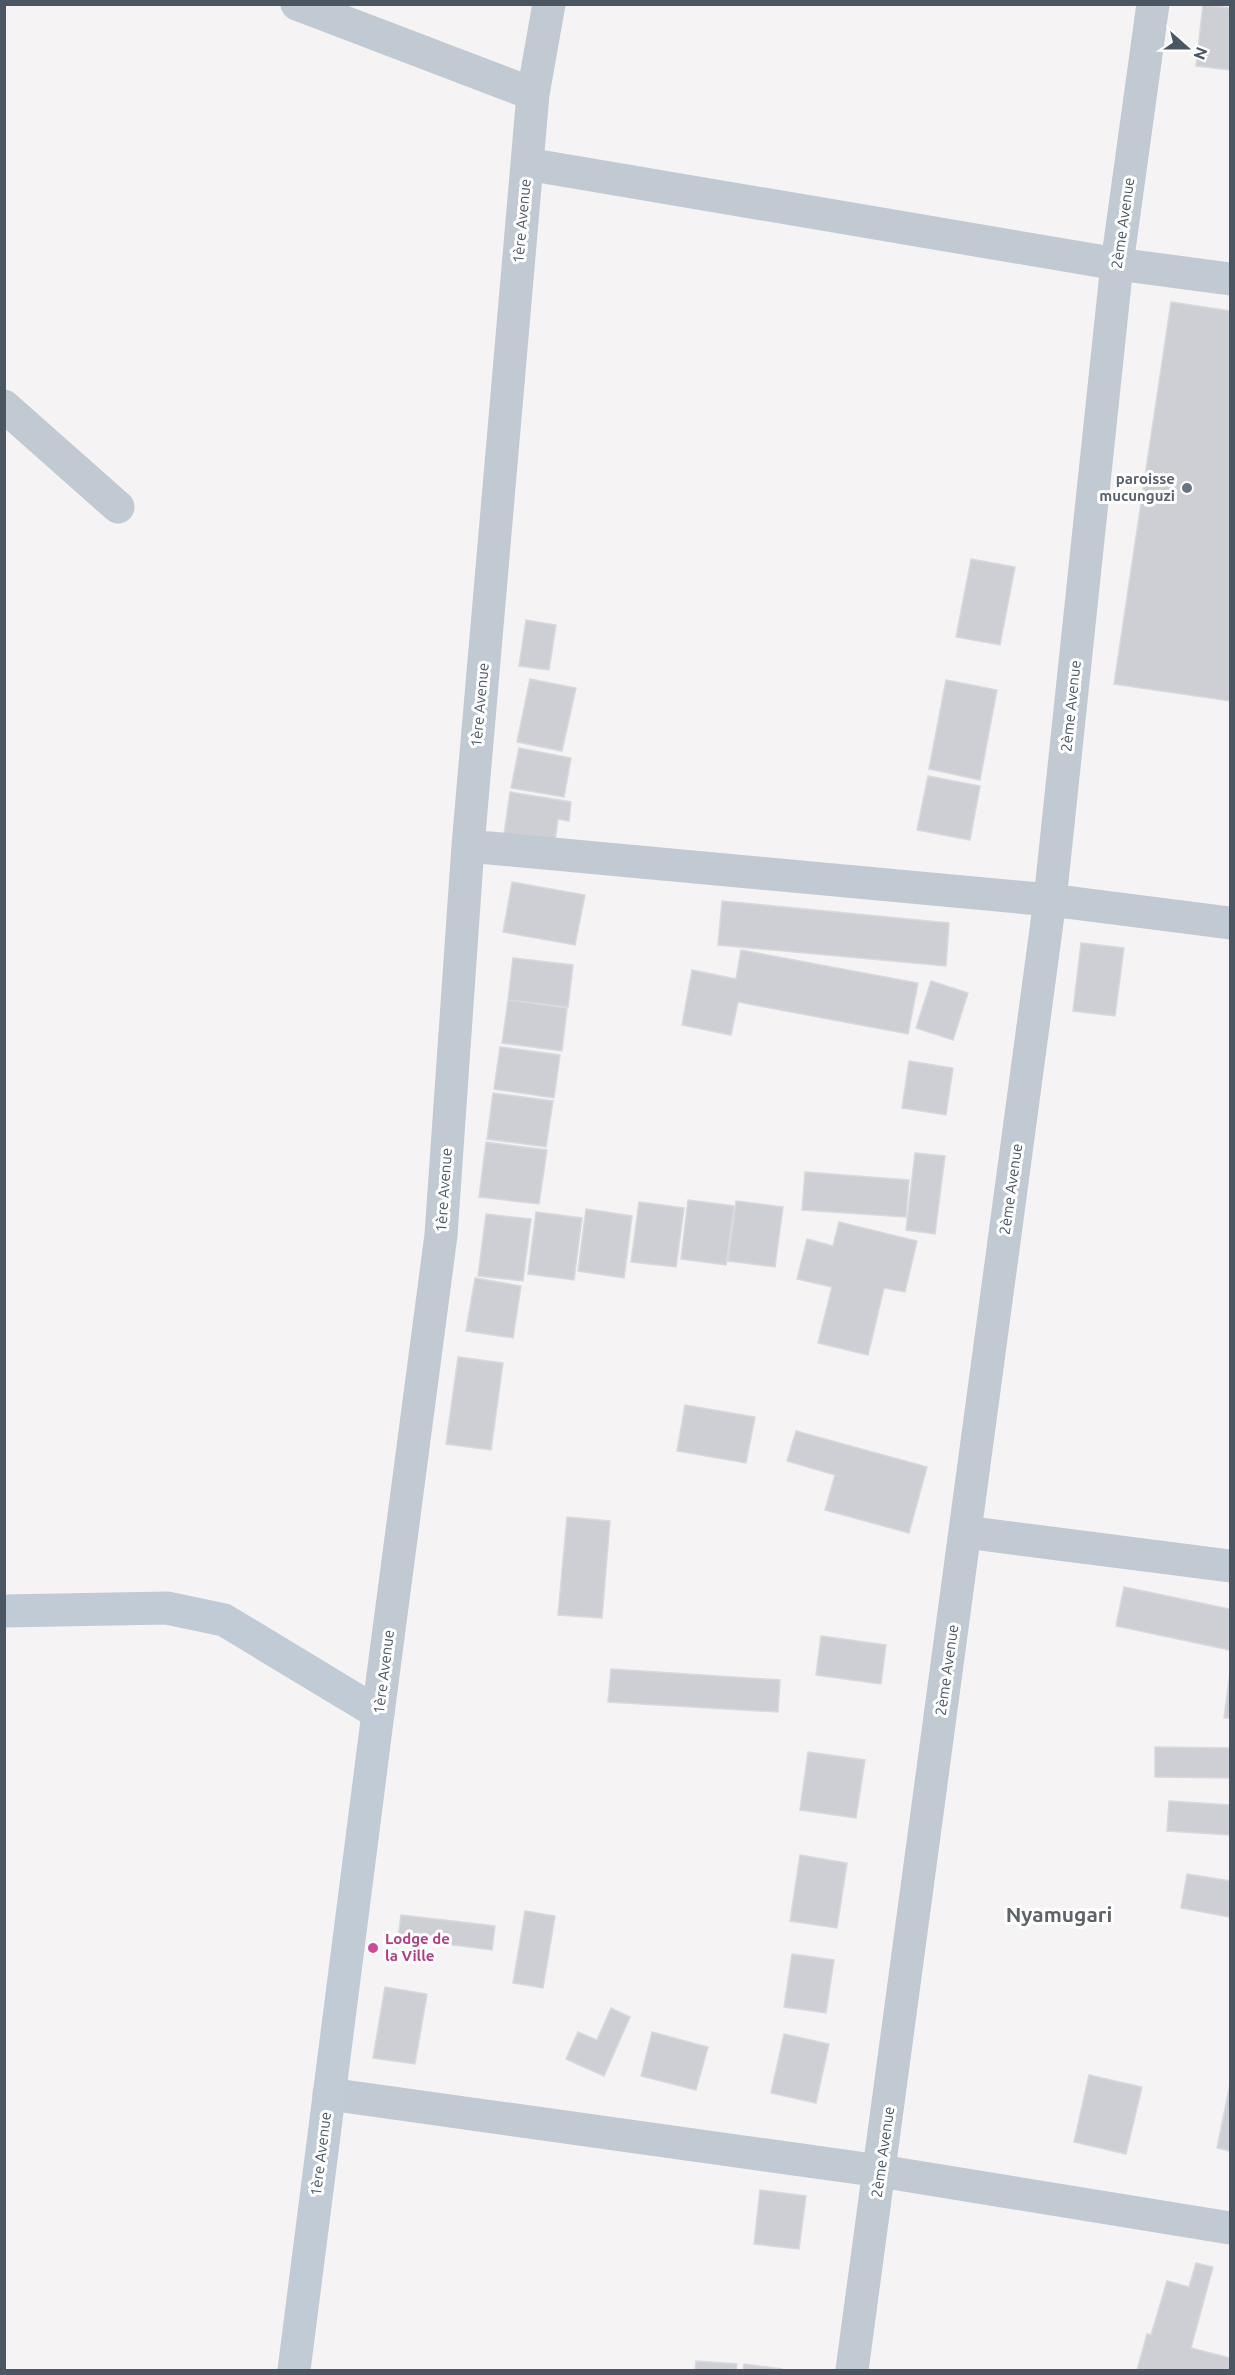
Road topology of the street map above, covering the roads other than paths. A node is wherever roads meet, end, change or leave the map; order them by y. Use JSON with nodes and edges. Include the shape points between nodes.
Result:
{"nodes":[{"id":1,"x":297,"y":4,"type":"edge"},
{"id":2,"x":549,"y":4,"type":"edge"},
{"id":3,"x":1153,"y":4,"type":"edge"},
{"id":4,"x":533,"y":94,"type":"junction"},
{"id":5,"x":527,"y":164,"type":"junction"},
{"id":6,"x":1118,"y":264,"type":"junction"},
{"id":7,"x":1230,"y":279,"type":"edge"},
{"id":8,"x":4,"y":406,"type":"edge"},
{"id":9,"x":118,"y":507,"type":"dead end"},
{"id":10,"x":468,"y":846,"type":"junction"},
{"id":11,"x":1050,"y":900,"type":"junction"},
{"id":12,"x":1230,"y":923,"type":"edge"},
{"id":13,"x":965,"y":1532,"type":"junction"},
{"id":14,"x":1230,"y":1566,"type":"edge"},
{"id":15,"x":4,"y":1611,"type":"edge"},
{"id":16,"x":378,"y":1713,"type":"junction"},
{"id":17,"x":328,"y":2094,"type":"junction"},
{"id":18,"x":880,"y":2171,"type":"junction"},
{"id":19,"x":1230,"y":2228,"type":"edge"},
{"id":20,"x":294,"y":2370,"type":"edge"},
{"id":21,"x":852,"y":2370,"type":"edge"}],
"edges":[{"from":1,"to":4,"type":"street"},
{"from":2,"to":4,"type":"street","name":"1ère Avenue"},
{"from":3,"to":6,"type":"street","name":"2ème Avenue"},
{"from":4,"to":5,"type":"street","name":"1ère Avenue"},
{"from":5,"to":6,"type":"street"},
{"from":5,"to":10,"type":"street","name":"1ère Avenue"},
{"from":6,"to":7,"type":"street"},
{"from":6,"to":11,"type":"street","name":"2ème Avenue"},
{"from":8,"to":9,"type":"street"},
{"from":10,"to":11,"type":"street"},
{"from":10,"to":16,"type":"street","name":"1ère Avenue","via":[[441,1235]]},
{"from":11,"to":12,"type":"street"},
{"from":11,"to":13,"type":"street","name":"2ème Avenue"},
{"from":13,"to":14,"type":"street"},
{"from":13,"to":18,"type":"street","name":"2ème Avenue"},
{"from":15,"to":16,"type":"main road","via":[[167,1608],[224,1620]]},
{"from":16,"to":17,"type":"main road","name":"1ère Avenue"},
{"from":17,"to":18,"type":"street"},
{"from":17,"to":20,"type":"main road","name":"1ère Avenue"},
{"from":18,"to":19,"type":"street"},
{"from":18,"to":21,"type":"street","name":"2ème Avenue"}]}
